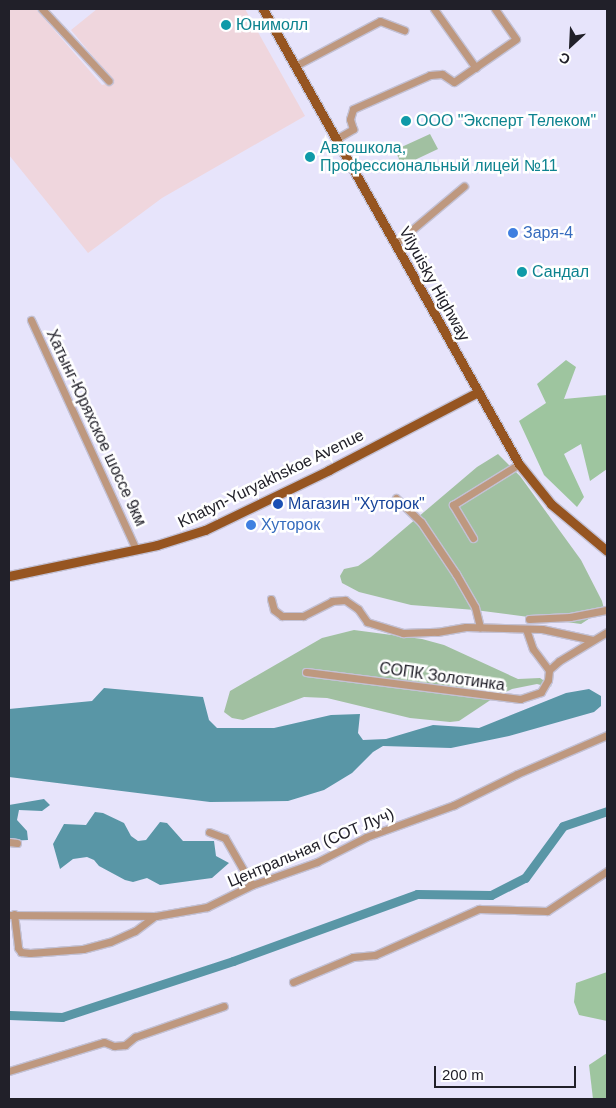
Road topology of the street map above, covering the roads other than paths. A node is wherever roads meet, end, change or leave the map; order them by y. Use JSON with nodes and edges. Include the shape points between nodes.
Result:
{"nodes":[{"id":1,"x":42,"y":9,"type":"edge"},
{"id":2,"x":263,"y":9,"type":"edge"},
{"id":3,"x":434,"y":9,"type":"edge"},
{"id":4,"x":495,"y":9,"type":"edge"},
{"id":5,"x":404,"y":30,"type":"dead end"},
{"id":6,"x":295,"y":66,"type":"junction"},
{"id":7,"x":476,"y":68,"type":"junction"},
{"id":8,"x":109,"y":81,"type":"dead end"},
{"id":9,"x":336,"y":139,"type":"junction"},
{"id":10,"x":464,"y":186,"type":"dead end"},
{"id":11,"x":395,"y":244,"type":"junction"},
{"id":12,"x":31,"y":320,"type":"dead end"},
{"id":13,"x":478,"y":392,"type":"junction"},
{"id":14,"x":519,"y":464,"type":"junction"},
{"id":15,"x":396,"y":498,"type":"dead end"},
{"id":16,"x":474,"y":538,"type":"dead end"},
{"id":17,"x":136,"y":549,"type":"junction"},
{"id":18,"x":607,"y":551,"type":"edge"},
{"id":19,"x":9,"y":576,"type":"edge"},
{"id":20,"x":271,"y":599,"type":"dead end"},
{"id":21,"x":607,"y":610,"type":"edge"},
{"id":22,"x":530,"y":619,"type":"dead end"},
{"id":23,"x":480,"y":627,"type":"junction"},
{"id":24,"x":526,"y":629,"type":"junction"},
{"id":25,"x":607,"y":632,"type":"edge"},
{"id":26,"x":593,"y":640,"type":"junction"},
{"id":27,"x":549,"y":670,"type":"junction"},
{"id":28,"x":306,"y":672,"type":"dead end"},
{"id":29,"x":607,"y":735,"type":"edge"},
{"id":30,"x":209,"y":832,"type":"dead end"},
{"id":31,"x":9,"y":842,"type":"edge"},
{"id":32,"x":17,"y":843,"type":"dead end"},
{"id":33,"x":607,"y":871,"type":"edge"},
{"id":34,"x":252,"y":885,"type":"junction"},
{"id":35,"x":11,"y":915,"type":"edge"},
{"id":36,"x":156,"y":916,"type":"junction"},
{"id":37,"x":292,"y":982,"type":"dead end"},
{"id":38,"x":224,"y":1006,"type":"dead end"},
{"id":39,"x":9,"y":1071,"type":"edge"}],
"edges":[{"from":1,"to":8,"type":"street"},
{"from":2,"to":6,"type":"main road","name":"Vilyuisky Highway"},
{"from":3,"to":7,"type":"street"},
{"from":4,"to":7,"type":"street","via":[[516,39]]},
{"from":5,"to":6,"type":"street","via":[[380,21]]},
{"from":6,"to":9,"type":"main road","name":"Vilyuisky Highway"},
{"from":7,"to":9,"type":"street","via":[[454,82],[442,74],[430,75],[353,109],[350,119],[353,129]]},
{"from":9,"to":11,"type":"main road","name":"Vilyuisky Highway"},
{"from":10,"to":11,"type":"street"},
{"from":11,"to":13,"type":"main road","name":"Vilyuisky Highway"},
{"from":12,"to":17,"type":"street","name":"Хатынг-Юряхское шоссе 9км"},
{"from":13,"to":14,"type":"main road","name":"Vilyuisky Highway"},
{"from":13,"to":17,"type":"main road","name":"Khatyn-Yuryakhskoe Avenue","via":[[205,530]]},
{"from":14,"to":16,"type":"street","via":[[453,504]]},
{"from":14,"to":18,"type":"main road","name":"Vilyuisky Highway","via":[[563,515]]},
{"from":15,"to":23,"type":"street","via":[[421,522],[456,574],[475,606]]},
{"from":17,"to":19,"type":"main road","name":"Khatyn-Yuryakhskoe Avenue"},
{"from":20,"to":23,"type":"street","via":[[274,610],[282,616],[303,616],[332,601],[345,600],[358,609],[366,622],[403,633]]},
{"from":21,"to":22,"type":"street","via":[[570,617]]},
{"from":23,"to":24,"type":"street"},
{"from":24,"to":26,"type":"street","via":[[551,629]]},
{"from":24,"to":27,"type":"street","via":[[533,649]]},
{"from":25,"to":26,"type":"street"},
{"from":26,"to":27,"type":"street"},
{"from":27,"to":28,"type":"street","name":"СОПК Золотинка","via":[[541,692],[512,700]]},
{"from":29,"to":34,"type":"street","name":"Центральная (СОТ Луч)","via":[[454,805],[366,837],[318,862]]},
{"from":30,"to":34,"type":"street","via":[[225,838]]},
{"from":31,"to":32,"type":"street"},
{"from":33,"to":37,"type":"street","via":[[547,911],[479,909],[375,955],[353,957]]},
{"from":34,"to":36,"type":"street","name":"Центральная (СОТ Луч)","via":[[207,907]]},
{"from":35,"to":36,"type":"street","name":"Центральная (СОТ Луч)"},
{"from":35,"to":36,"type":"street","via":[[18,948],[21,952],[30,953],[75,950],[110,942]]},
{"from":38,"to":39,"type":"street","via":[[136,1037],[125,1046],[104,1042]]}]}
